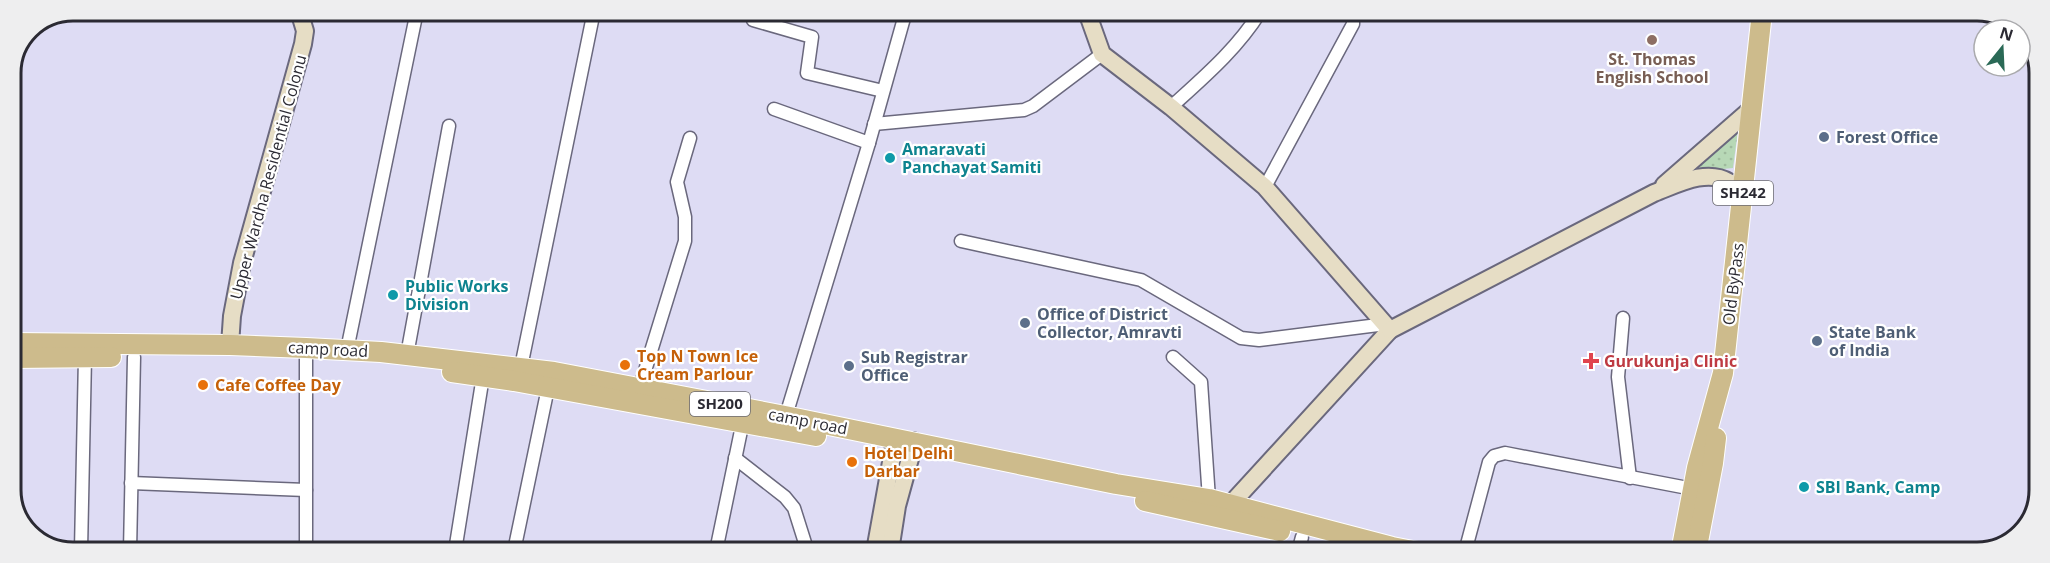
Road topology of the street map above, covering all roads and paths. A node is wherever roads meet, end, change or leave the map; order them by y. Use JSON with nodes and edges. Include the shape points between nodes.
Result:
{"nodes":[{"id":1,"x":303,"y":21,"type":"edge"},
{"id":2,"x":415,"y":21,"type":"edge"},
{"id":3,"x":592,"y":21,"type":"edge"},
{"id":4,"x":756,"y":21,"type":"edge"},
{"id":5,"x":903,"y":21,"type":"edge"},
{"id":6,"x":1090,"y":21,"type":"edge"},
{"id":7,"x":1254,"y":21,"type":"edge"},
{"id":8,"x":1353,"y":21,"type":"edge"},
{"id":9,"x":1761,"y":21,"type":"edge"},
{"id":10,"x":1102,"y":54,"type":"junction"},
{"id":11,"x":883,"y":92,"type":"junction"},
{"id":12,"x":1172,"y":107,"type":"junction"},
{"id":13,"x":774,"y":109,"type":"dead end"},
{"id":14,"x":1750,"y":110,"type":"junction"},
{"id":15,"x":874,"y":123,"type":"junction"},
{"id":16,"x":449,"y":126,"type":"dead end"},
{"id":17,"x":690,"y":138,"type":"dead end"},
{"id":18,"x":869,"y":143,"type":"junction"},
{"id":19,"x":1264,"y":187,"type":"junction"},
{"id":20,"x":1654,"y":193,"type":"junction"},
{"id":21,"x":1743,"y":196,"type":"junction"},
{"id":22,"x":960,"y":241,"type":"dead end"},
{"id":23,"x":1623,"y":318,"type":"dead end"},
{"id":24,"x":1388,"y":327,"type":"junction"},
{"id":25,"x":21,"y":343,"type":"edge"},
{"id":26,"x":230,"y":345,"type":"junction"},
{"id":27,"x":347,"y":350,"type":"junction"},
{"id":28,"x":306,"y":354,"type":"junction"},
{"id":29,"x":407,"y":355,"type":"junction"},
{"id":30,"x":85,"y":357,"type":"junction"},
{"id":31,"x":134,"y":357,"type":"junction"},
{"id":32,"x":1173,"y":357,"type":"dead end"},
{"id":33,"x":21,"y":358,"type":"edge"},
{"id":34,"x":521,"y":367,"type":"junction"},
{"id":35,"x":484,"y":370,"type":"junction"},
{"id":36,"x":1723,"y":373,"type":"junction"},
{"id":37,"x":640,"y":387,"type":"junction"},
{"id":38,"x":548,"y":388,"type":"junction"},
{"id":39,"x":743,"y":421,"type":"junction"},
{"id":40,"x":784,"y":422,"type":"junction"},
{"id":41,"x":903,"y":447,"type":"junction"},
{"id":42,"x":735,"y":458,"type":"junction"},
{"id":43,"x":1630,"y":478,"type":"junction"},
{"id":44,"x":132,"y":483,"type":"junction"},
{"id":45,"x":1693,"y":489,"type":"junction"},
{"id":46,"x":306,"y":490,"type":"junction"},
{"id":47,"x":1209,"y":499,"type":"junction"},
{"id":48,"x":1227,"y":511,"type":"junction"},
{"id":49,"x":81,"y":542,"type":"edge"},
{"id":50,"x":130,"y":542,"type":"edge"},
{"id":51,"x":306,"y":542,"type":"edge"},
{"id":52,"x":456,"y":542,"type":"edge"},
{"id":53,"x":516,"y":542,"type":"edge"},
{"id":54,"x":718,"y":542,"type":"edge"},
{"id":55,"x":805,"y":542,"type":"edge"},
{"id":56,"x":877,"y":542,"type":"edge"},
{"id":57,"x":891,"y":542,"type":"edge"},
{"id":58,"x":1296,"y":542,"type":"edge"},
{"id":59,"x":1369,"y":542,"type":"edge"},
{"id":60,"x":1468,"y":542,"type":"edge"},
{"id":61,"x":1683,"y":542,"type":"edge"},
{"id":62,"x":1698,"y":542,"type":"edge"}],
"edges":[{"from":1,"to":26,"type":"street","name":"Upper Wardha Residential Colonu","via":[[304,37],[242,263]]},
{"from":2,"to":27,"type":"street"},
{"from":3,"to":34,"type":"street"},
{"from":4,"to":11,"type":"street","via":[[812,37],[807,73]]},
{"from":5,"to":11,"type":"street"},
{"from":6,"to":10,"type":"street"},
{"from":7,"to":12,"type":"street","via":[[1226,56]]},
{"from":8,"to":19,"type":"street"},
{"from":9,"to":14,"type":"main road","name":"Old ByPass","number":"SH242"},
{"from":10,"to":12,"type":"street"},
{"from":10,"to":15,"type":"street","via":[[1024,110]]},
{"from":11,"to":15,"type":"street"},
{"from":12,"to":19,"type":"street"},
{"from":13,"to":18,"type":"street"},
{"from":14,"to":20,"type":"street"},
{"from":14,"to":21,"type":"main road","name":"Old ByPass","number":"SH242"},
{"from":15,"to":18,"type":"street"},
{"from":16,"to":29,"type":"street"},
{"from":17,"to":37,"type":"street","via":[[677,182],[685,217],[685,241]]},
{"from":18,"to":40,"type":"street"},
{"from":19,"to":24,"type":"street"},
{"from":20,"to":21,"type":"street","via":[[1693,178],[1715,178],[1730,182]]},
{"from":20,"to":24,"type":"street"},
{"from":21,"to":36,"type":"main road","name":"Old ByPass","number":"SH242"},
{"from":22,"to":24,"type":"street","via":[[1141,280],[1241,338],[1259,340]]},
{"from":23,"to":43,"type":"street","via":[[1618,377]]},
{"from":24,"to":48,"type":"street"},
{"from":25,"to":26,"type":"main road","name":"camp road","number":"SH200"},
{"from":26,"to":28,"type":"main road","name":"camp road","number":"SH200"},
{"from":27,"to":28,"type":"main road","name":"camp road","number":"SH200"},
{"from":27,"to":29,"type":"main road","name":"camp road","number":"SH200"},
{"from":28,"to":31,"type":"main road","name":"camp road","number":"SH200"},
{"from":28,"to":35,"type":"main road","name":"camp road","number":"SH200"},
{"from":28,"to":46,"type":"street"},
{"from":29,"to":35,"type":"main road","name":"camp road","number":"SH200"},
{"from":30,"to":31,"type":"main road","name":"camp road","number":"SH200"},
{"from":30,"to":33,"type":"main road","name":"camp road","number":"SH200"},
{"from":30,"to":49,"type":"street"},
{"from":31,"to":44,"type":"street"},
{"from":32,"to":47,"type":"street","via":[[1201,382]]},
{"from":34,"to":35,"type":"main road","name":"camp road","number":"SH200"},
{"from":34,"to":37,"type":"main road","name":"camp road","number":"SH200"},
{"from":35,"to":38,"type":"main road","name":"camp road","number":"SH200"},
{"from":35,"to":52,"type":"street"},
{"from":36,"to":45,"type":"main road","name":"Old ByPass","number":"SH242"},
{"from":36,"to":62,"type":"main road","via":[[1713,463]]},
{"from":37,"to":40,"type":"main road","name":"camp road","number":"SH200"},
{"from":38,"to":39,"type":"main road","name":"camp road","number":"SH200"},
{"from":38,"to":53,"type":"street"},
{"from":39,"to":40,"type":"main road","name":"camp road","number":"SH200"},
{"from":39,"to":42,"type":"street"},
{"from":40,"to":41,"type":"main road","name":"camp road","number":"SH200"},
{"from":41,"to":47,"type":"main road","name":"camp road","number":"SH200"},
{"from":41,"to":48,"type":"main road","name":"camp road","number":"SH200"},
{"from":41,"to":56,"type":"street"},
{"from":41,"to":57,"type":"street"},
{"from":42,"to":54,"type":"street"},
{"from":42,"to":55,"type":"street","via":[[785,497],[794,508]]},
{"from":43,"to":45,"type":"street"},
{"from":43,"to":60,"type":"street","via":[[1499,454],[1489,462]]},
{"from":44,"to":46,"type":"street"},
{"from":44,"to":50,"type":"street"},
{"from":45,"to":61,"type":"main road","name":"Old ByPass","number":"SH242"},
{"from":46,"to":51,"type":"street"},
{"from":47,"to":48,"type":"main road","name":"camp road","number":"SH200"},
{"from":48,"to":58,"type":"main road","name":"camp road","number":"SH200"},
{"from":48,"to":59,"type":"main road","name":"camp road","number":"SH200"}]}
